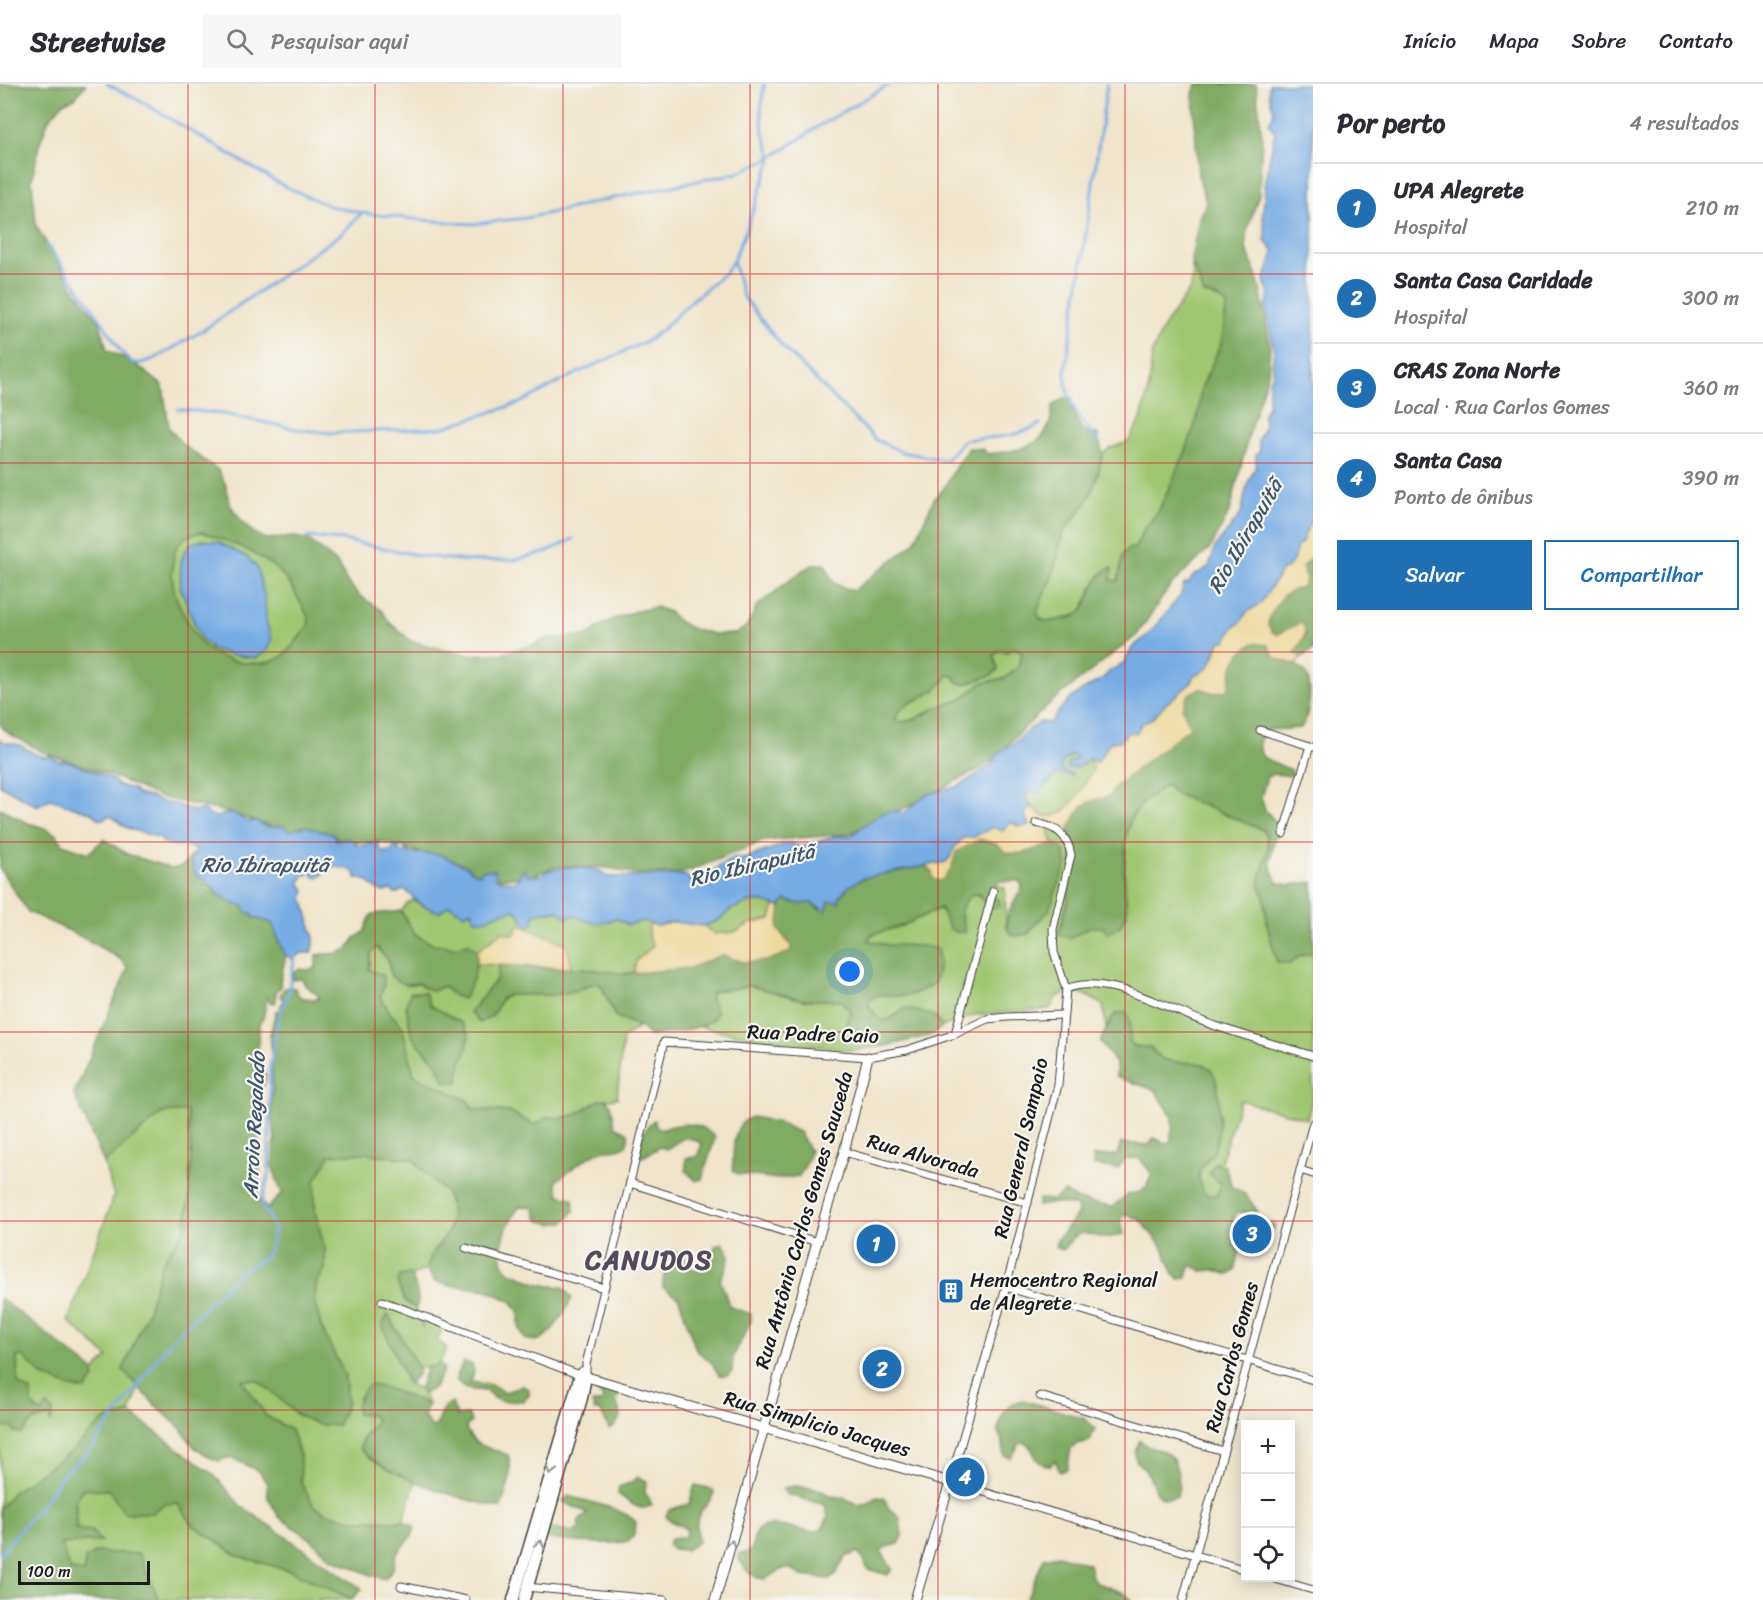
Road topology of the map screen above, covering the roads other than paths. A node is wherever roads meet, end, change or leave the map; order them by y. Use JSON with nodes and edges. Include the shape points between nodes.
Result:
{"nodes":[{"id":1,"x":1260,"y":730,"type":"dead end"},
{"id":2,"x":1311,"y":747,"type":"edge"},
{"id":3,"x":1036,"y":823,"type":"dead end"},
{"id":4,"x":1283,"y":834,"type":"dead end"},
{"id":5,"x":993,"y":891,"type":"dead end"},
{"id":6,"x":1066,"y":989,"type":"junction"},
{"id":7,"x":1063,"y":1015,"type":"junction"},
{"id":8,"x":955,"y":1034,"type":"junction"},
{"id":9,"x":1313,"y":1056,"type":"edge"},
{"id":10,"x":868,"y":1057,"type":"junction"},
{"id":11,"x":1313,"y":1123,"type":"edge"},
{"id":12,"x":844,"y":1152,"type":"junction"},
{"id":13,"x":1300,"y":1170,"type":"junction"},
{"id":14,"x":1313,"y":1174,"type":"edge"},
{"id":15,"x":630,"y":1183,"type":"junction"},
{"id":16,"x":1028,"y":1203,"type":"junction"},
{"id":17,"x":817,"y":1242,"type":"junction"},
{"id":18,"x":466,"y":1248,"type":"dead end"},
{"id":19,"x":1006,"y":1287,"type":"junction"},
{"id":20,"x":604,"y":1288,"type":"junction"},
{"id":21,"x":382,"y":1301,"type":"dead end"},
{"id":22,"x":1248,"y":1361,"type":"junction"},
{"id":23,"x":583,"y":1376,"type":"junction"},
{"id":24,"x":1313,"y":1380,"type":"edge"},
{"id":25,"x":1040,"y":1396,"type":"dead end"},
{"id":26,"x":765,"y":1427,"type":"junction"},
{"id":27,"x":1223,"y":1451,"type":"junction"},
{"id":28,"x":950,"y":1482,"type":"junction"},
{"id":29,"x":1196,"y":1555,"type":"junction"},
{"id":30,"x":1241,"y":1569,"type":"edge"},
{"id":31,"x":1286,"y":1582,"type":"edge"},
{"id":32,"x":401,"y":1586,"type":"dead end"},
{"id":33,"x":522,"y":1586,"type":"junction"},
{"id":34,"x":1313,"y":1590,"type":"edge"},
{"id":35,"x":466,"y":1600,"type":"edge"},
{"id":36,"x":513,"y":1600,"type":"edge"},
{"id":37,"x":524,"y":1600,"type":"edge"},
{"id":38,"x":664,"y":1600,"type":"edge"},
{"id":39,"x":715,"y":1600,"type":"edge"},
{"id":40,"x":915,"y":1600,"type":"edge"},
{"id":41,"x":1183,"y":1600,"type":"edge"}],
"edges":[{"from":1,"to":2,"type":"street"},
{"from":2,"to":4,"type":"street"},
{"from":3,"to":6,"type":"street","name":"Rua General Sampaio","via":[[1063,834],[1069,843],[1071,855],[1053,929],[1054,952]]},
{"from":5,"to":8,"type":"street"},
{"from":6,"to":7,"type":"street","name":"Rua General Sampaio"},
{"from":6,"to":9,"type":"street","via":[[1093,984],[1123,990],[1208,1023]]},
{"from":7,"to":8,"type":"street","name":"Rua Padre Caio","via":[[987,1019]]},
{"from":7,"to":16,"type":"street","name":"Rua General Sampaio","via":[[1058,1085]]},
{"from":8,"to":10,"type":"street","name":"Rua Padre Caio","via":[[907,1050]]},
{"from":10,"to":12,"type":"street","name":"Rua Antônio Carlos Gomes Sauceda"},
{"from":10,"to":15,"type":"street","name":"Rua Padre Caio","via":[[664,1042]]},
{"from":11,"to":13,"type":"street","name":"Rua Carlos Gomes"},
{"from":12,"to":16,"type":"street","name":"Rua Alvorada"},
{"from":12,"to":17,"type":"street","name":"Rua Antônio Carlos Gomes Sauceda"},
{"from":13,"to":14,"type":"street"},
{"from":13,"to":22,"type":"street","name":"Rua Carlos Gomes"},
{"from":15,"to":17,"type":"street"},
{"from":15,"to":20,"type":"street"},
{"from":16,"to":19,"type":"street","name":"Rua General Sampaio"},
{"from":17,"to":26,"type":"street","name":"Rua Antônio Carlos Gomes Sauceda"},
{"from":18,"to":20,"type":"street"},
{"from":19,"to":22,"type":"street"},
{"from":19,"to":28,"type":"street","name":"Rua General Sampaio"},
{"from":20,"to":23,"type":"street"},
{"from":21,"to":23,"type":"street","name":"Rua Simplicio Jacques"},
{"from":22,"to":24,"type":"street"},
{"from":22,"to":27,"type":"street","name":"Rua Carlos Gomes"},
{"from":23,"to":26,"type":"street","name":"Rua Simplicio Jacques"},
{"from":23,"to":33,"type":"main road"},
{"from":25,"to":27,"type":"street"},
{"from":26,"to":28,"type":"street","name":"Rua Simplicio Jacques"},
{"from":39,"to":26,"type":"street","name":"Rua Antônio Carlos Gomes Sauceda","one_way":true},
{"from":27,"to":29,"type":"street","name":"Rua Carlos Gomes"},
{"from":28,"to":29,"type":"street","name":"Rua Simplicio Jacques"},
{"from":28,"to":40,"type":"street","name":"Rua General Sampaio"},
{"from":29,"to":30,"type":"street","name":"Rua Simplicio Jacques"},
{"from":29,"to":41,"type":"street","name":"Rua Carlos Gomes"},
{"from":31,"to":34,"type":"street"},
{"from":32,"to":35,"type":"street"},
{"from":33,"to":36,"type":"main road"},
{"from":33,"to":37,"type":"main road"},
{"from":33,"to":38,"type":"street"}]}
